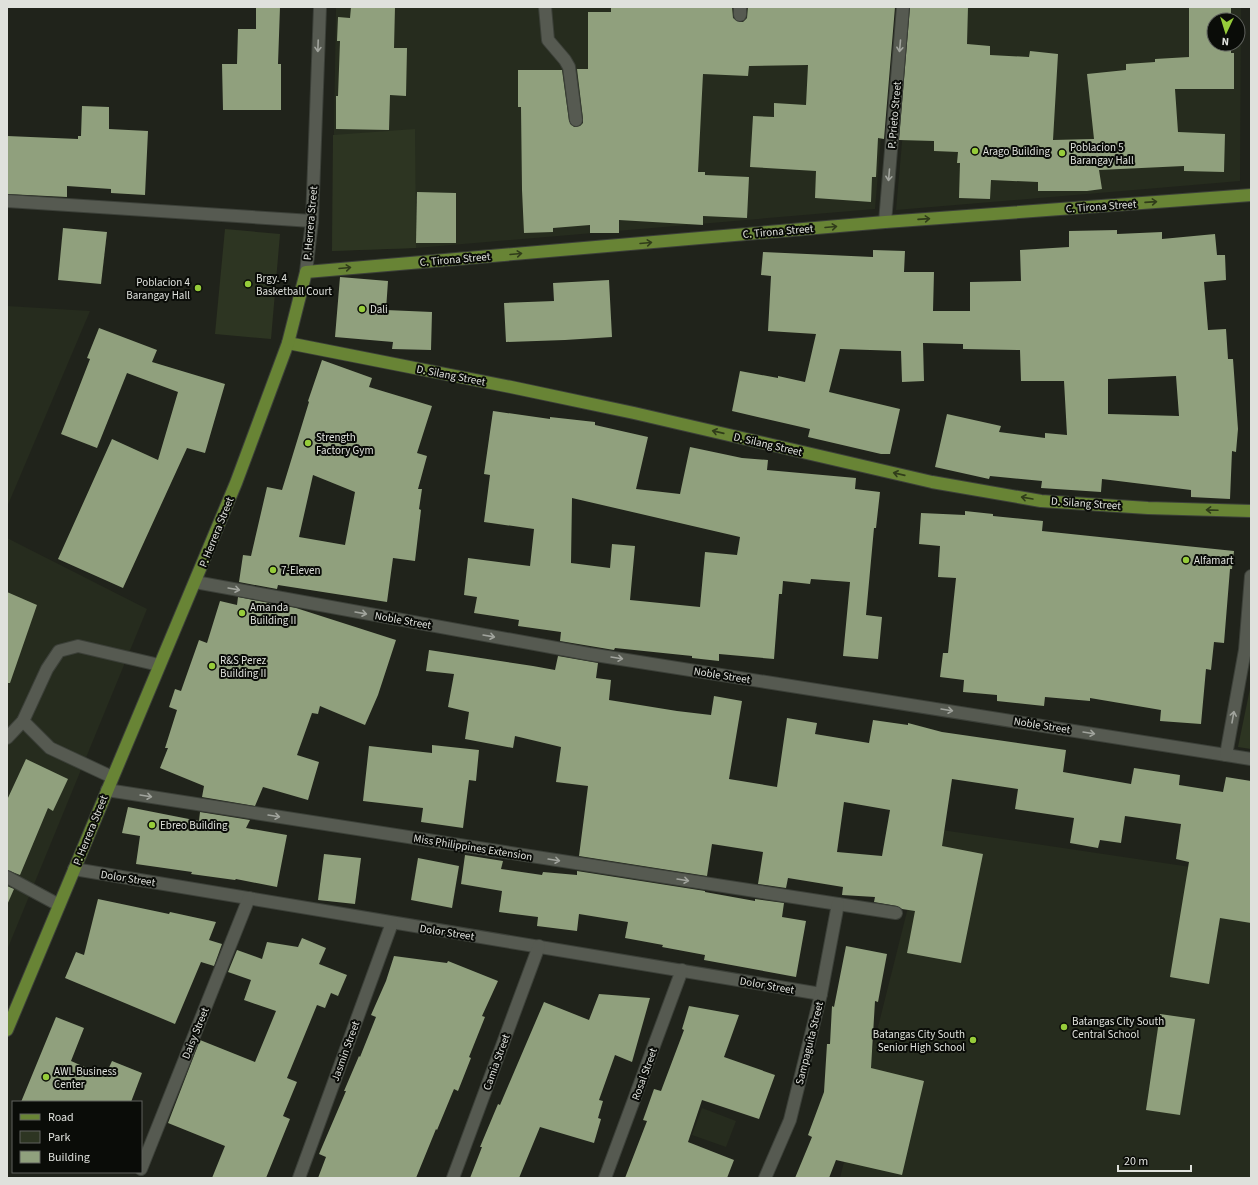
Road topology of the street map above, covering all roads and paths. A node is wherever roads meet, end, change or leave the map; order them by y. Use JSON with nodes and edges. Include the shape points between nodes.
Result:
{"nodes":[{"id":1,"x":320,"y":7,"type":"edge"},
{"id":2,"x":545,"y":7,"type":"edge"},
{"id":3,"x":903,"y":7,"type":"edge"},
{"id":4,"x":576,"y":120,"type":"dead end"},
{"id":5,"x":1251,"y":195,"type":"edge"},
{"id":6,"x":7,"y":201,"type":"edge"},
{"id":7,"x":312,"y":221,"type":"junction"},
{"id":8,"x":885,"y":222,"type":"junction"},
{"id":9,"x":306,"y":272,"type":"junction"},
{"id":10,"x":288,"y":344,"type":"junction"},
{"id":11,"x":1251,"y":511,"type":"edge"},
{"id":12,"x":1251,"y":576,"type":"edge"},
{"id":13,"x":195,"y":582,"type":"junction"},
{"id":14,"x":159,"y":665,"type":"junction"},
{"id":15,"x":23,"y":721,"type":"junction"},
{"id":16,"x":7,"y":738,"type":"edge"},
{"id":17,"x":1226,"y":755,"type":"junction"},
{"id":18,"x":1251,"y":759,"type":"edge"},
{"id":19,"x":112,"y":777,"type":"junction"},
{"id":20,"x":107,"y":790,"type":"junction"},
{"id":21,"x":74,"y":869,"type":"junction"},
{"id":22,"x":7,"y":876,"type":"edge"},
{"id":23,"x":249,"y":898,"type":"junction"},
{"id":24,"x":838,"y":904,"type":"junction"},
{"id":25,"x":59,"y":905,"type":"junction"},
{"id":26,"x":896,"y":912,"type":"dead end"},
{"id":27,"x":392,"y":923,"type":"junction"},
{"id":28,"x":539,"y":946,"type":"junction"},
{"id":29,"x":682,"y":970,"type":"junction"},
{"id":30,"x":820,"y":994,"type":"junction"},
{"id":31,"x":7,"y":1030,"type":"edge"},
{"id":32,"x":142,"y":1166,"type":"edge"},
{"id":33,"x":299,"y":1178,"type":"edge"},
{"id":34,"x":452,"y":1178,"type":"edge"},
{"id":35,"x":606,"y":1178,"type":"edge"},
{"id":36,"x":764,"y":1178,"type":"edge"}],
"edges":[{"from":1,"to":7,"type":"street","name":"P. Herrera Street","one_way":true},
{"from":2,"to":4,"type":"street","via":[[548,40],[569,67]]},
{"from":3,"to":8,"type":"street","name":"P. Prieto Street","one_way":true},
{"from":8,"to":5,"type":"main road","name":"C. Tirona Street","one_way":true},
{"from":6,"to":7,"type":"street"},
{"from":7,"to":9,"type":"street","name":"P. Herrera Street"},
{"from":9,"to":8,"type":"main road","name":"C. Tirona Street","one_way":true},
{"from":9,"to":10,"type":"main road","name":"P. Herrera Street"},
{"from":11,"to":10,"type":"main road","name":"D. Silang Street","one_way":true,"via":[[1148,508],[1041,500],[932,482],[634,413]]},
{"from":10,"to":13,"type":"main road","name":"P. Herrera Street"},
{"from":17,"to":12,"type":"street","one_way":true,"via":[[1245,650]]},
{"from":13,"to":14,"type":"main road","name":"P. Herrera Street"},
{"from":13,"to":17,"type":"street","name":"Noble Street","one_way":true,"via":[[589,654]]},
{"from":14,"to":15,"type":"street","via":[[78,646],[59,651],[47,669]]},
{"from":14,"to":19,"type":"main road","name":"P. Herrera Street"},
{"from":15,"to":16,"type":"street"},
{"from":15,"to":19,"type":"street","via":[[50,748]]},
{"from":17,"to":18,"type":"street","name":"Noble Street"},
{"from":19,"to":20,"type":"main road","name":"P. Herrera Street"},
{"from":20,"to":21,"type":"main road","name":"P. Herrera Street"},
{"from":20,"to":24,"type":"street","name":"Miss Philippines Extension","one_way":true},
{"from":21,"to":23,"type":"street","name":"Dolor Street"},
{"from":21,"to":25,"type":"main road","name":"P. Herrera Street"},
{"from":22,"to":25,"type":"street"},
{"from":23,"to":27,"type":"street","name":"Dolor Street"},
{"from":23,"to":32,"type":"street","name":"Daisy Street"},
{"from":24,"to":26,"type":"street","name":"Miss Philippines Extension"},
{"from":24,"to":30,"type":"street","name":"Sampaguita Street"},
{"from":25,"to":31,"type":"main road","name":"P. Herrera Street"},
{"from":27,"to":28,"type":"street","name":"Dolor Street"},
{"from":27,"to":33,"type":"street","name":"Jasmin Street"},
{"from":28,"to":29,"type":"street","name":"Dolor Street"},
{"from":28,"to":34,"type":"street","name":"Camia Street"},
{"from":29,"to":30,"type":"street","name":"Dolor Street"},
{"from":29,"to":35,"type":"street","name":"Rosal Street"},
{"from":30,"to":36,"type":"street","name":"Sampaguita Street","via":[[790,1120]]}]}
